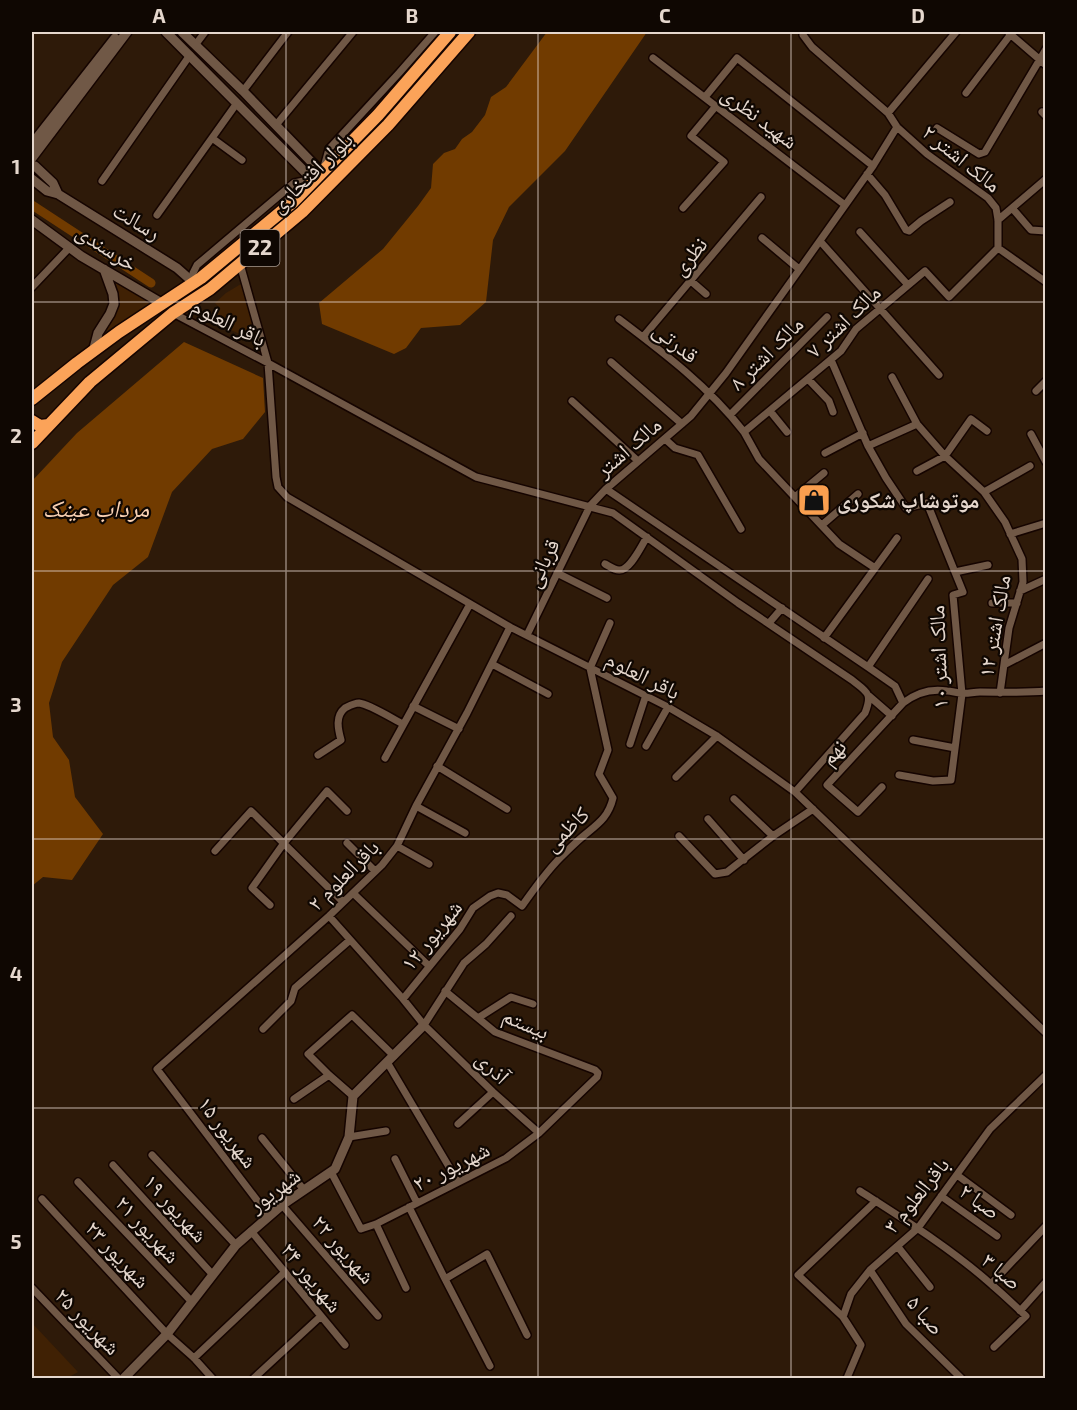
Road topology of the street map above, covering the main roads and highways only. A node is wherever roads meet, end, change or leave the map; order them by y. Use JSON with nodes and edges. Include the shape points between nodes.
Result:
{"nodes":[{"id":1,"x":450,"y":32,"type":"edge"},
{"id":2,"x":469,"y":32,"type":"edge"},
{"id":3,"x":32,"y":399,"type":"edge"},
{"id":4,"x":32,"y":421,"type":"edge"},
{"id":5,"x":49,"y":425,"type":"junction"},
{"id":6,"x":32,"y":443,"type":"edge"}],
"edges":[{"from":1,"to":3,"type":"highway","name":"بلوار افتخاری","number":"22","via":[[378,116],[293,202],[194,283],[120,332]]},
{"from":2,"to":5,"type":"highway","name":"بلوار افتخاری","number":"22","via":[[388,125],[303,212],[90,382]]},
{"from":4,"to":5,"type":"highway","via":[[40,426]]},
{"from":5,"to":6,"type":"highway","name":"بلوار افتخاری","number":"22"}]}
